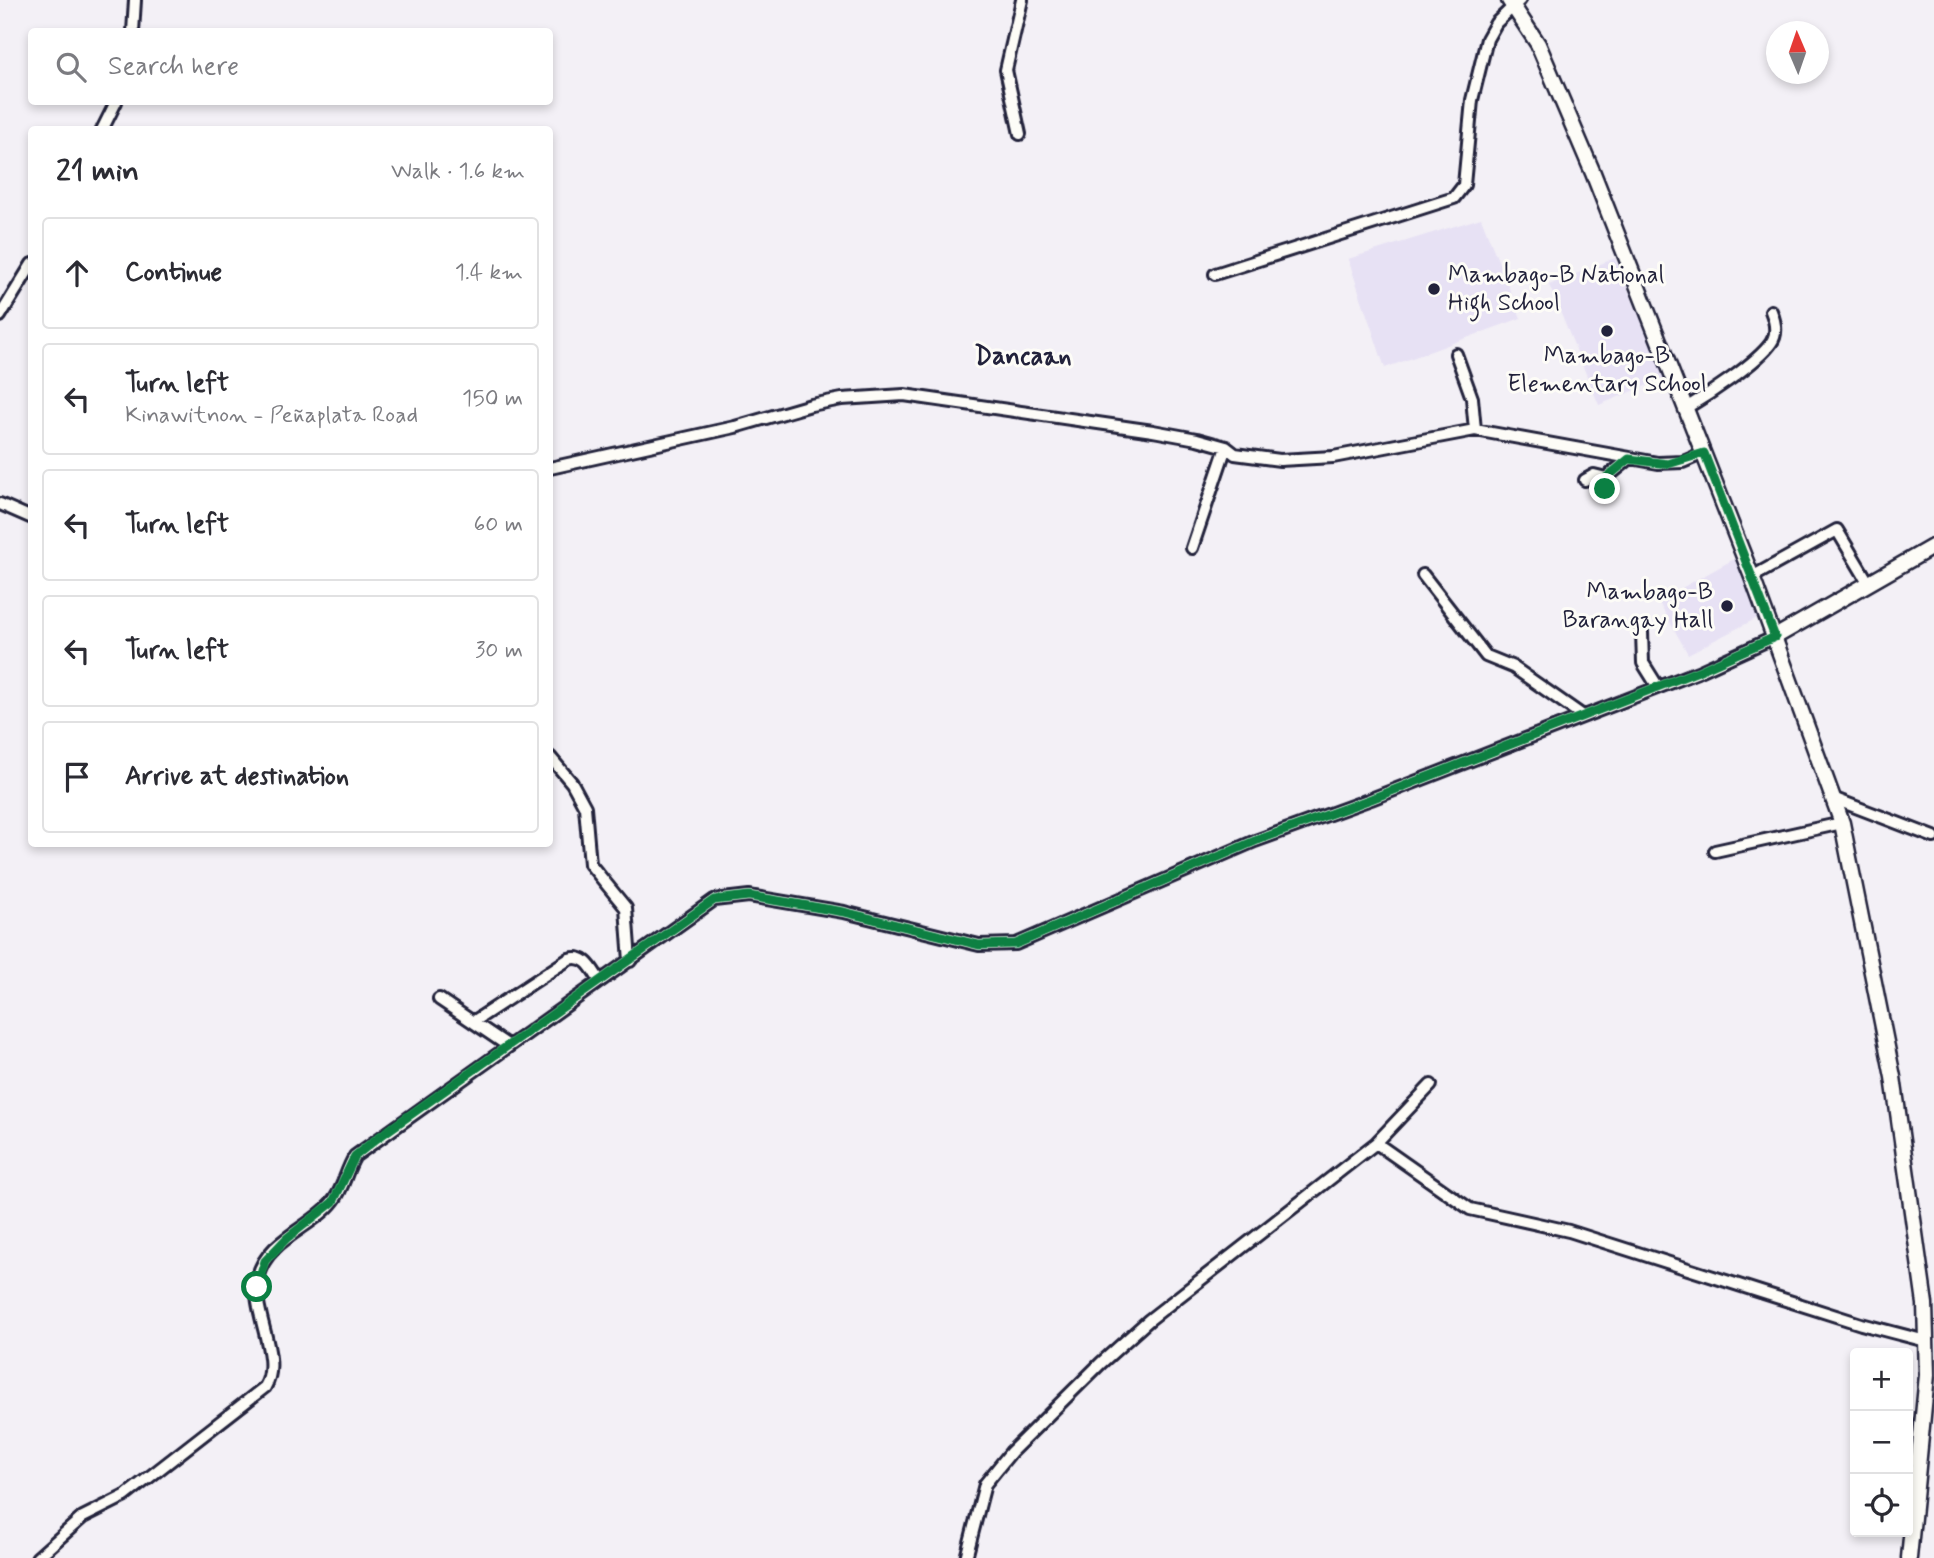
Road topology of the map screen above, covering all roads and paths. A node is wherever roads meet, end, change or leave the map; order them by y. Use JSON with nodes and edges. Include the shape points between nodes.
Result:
{"nodes":[{"id":1,"x":135,"y":0,"type":"edge"},
{"id":2,"x":1023,"y":0,"type":"edge"},
{"id":3,"x":1514,"y":2,"type":"edge"},
{"id":4,"x":133,"y":28,"type":"edge"},
{"id":5,"x":114,"y":105,"type":"edge"},
{"id":6,"x":104,"y":126,"type":"edge"},
{"id":7,"x":1020,"y":134,"type":"dead end"},
{"id":8,"x":28,"y":270,"type":"edge"},
{"id":9,"x":1215,"y":274,"type":"dead end"},
{"id":10,"x":1772,"y":311,"type":"dead end"},
{"id":11,"x":0,"y":316,"type":"edge"},
{"id":12,"x":1456,"y":354,"type":"dead end"},
{"id":13,"x":1686,"y":408,"type":"junction"},
{"id":14,"x":1475,"y":430,"type":"junction"},
{"id":15,"x":1226,"y":447,"type":"junction"},
{"id":16,"x":1704,"y":453,"type":"junction"},
{"id":17,"x":1629,"y":459,"type":"junction"},
{"id":18,"x":553,"y":467,"type":"edge"},
{"id":19,"x":1585,"y":480,"type":"dead end"},
{"id":20,"x":0,"y":504,"type":"edge"},
{"id":21,"x":28,"y":516,"type":"edge"},
{"id":22,"x":1934,"y":546,"type":"edge"},
{"id":23,"x":1192,"y":548,"type":"dead end"},
{"id":24,"x":1752,"y":577,"type":"junction"},
{"id":25,"x":1423,"y":582,"type":"dead end"},
{"id":26,"x":1868,"y":582,"type":"junction"},
{"id":27,"x":1642,"y":632,"type":"dead end"},
{"id":28,"x":1775,"y":637,"type":"junction"},
{"id":29,"x":1657,"y":687,"type":"junction"},
{"id":30,"x":1583,"y":716,"type":"junction"},
{"id":31,"x":553,"y":761,"type":"edge"},
{"id":32,"x":1835,"y":799,"type":"junction"},
{"id":33,"x":1842,"y":823,"type":"junction"},
{"id":34,"x":1934,"y":837,"type":"edge"},
{"id":35,"x":1715,"y":851,"type":"dead end"},
{"id":36,"x":630,"y":961,"type":"junction"},
{"id":37,"x":600,"y":981,"type":"junction"},
{"id":38,"x":439,"y":999,"type":"dead end"},
{"id":39,"x":473,"y":1022,"type":"junction"},
{"id":40,"x":507,"y":1045,"type":"junction"},
{"id":41,"x":1431,"y":1085,"type":"dead end"},
{"id":42,"x":1376,"y":1143,"type":"junction"},
{"id":43,"x":1926,"y":1341,"type":"junction"},
{"id":44,"x":37,"y":1558,"type":"edge"},
{"id":45,"x":966,"y":1558,"type":"edge"},
{"id":46,"x":1909,"y":1558,"type":"edge"}],
"edges":[{"from":1,"to":4,"type":"street"},
{"from":2,"to":7,"type":"street","via":[[1006,70]]},
{"from":3,"to":9,"type":"street","via":[[1491,30],[1482,53],[1470,113],[1464,185],[1454,198]]},
{"from":3,"to":13,"type":"street","via":[[1551,70]]},
{"from":5,"to":6,"type":"street"},
{"from":8,"to":11,"type":"street"},
{"from":10,"to":13,"type":"street","via":[[1775,326],[1770,344]]},
{"from":12,"to":14,"type":"street","via":[[1472,398]]},
{"from":13,"to":16,"type":"street"},
{"from":14,"to":15,"type":"street","via":[[1312,460],[1255,458]]},
{"from":14,"to":17,"type":"street"},
{"from":15,"to":18,"type":"street","via":[[993,406],[904,396],[867,397],[811,405],[736,427]]},
{"from":15,"to":23,"type":"street"},
{"from":16,"to":17,"type":"street","via":[[1668,464]]},
{"from":16,"to":24,"type":"street"},
{"from":17,"to":19,"type":"street","via":[[1606,484],[1594,475]]},
{"from":20,"to":21,"type":"street"},
{"from":22,"to":26,"type":"street"},
{"from":24,"to":26,"type":"street","via":[[1837,530]]},
{"from":24,"to":28,"type":"street"},
{"from":25,"to":30,"type":"street","via":[[1486,656],[1513,667]]},
{"from":26,"to":28,"type":"street"},
{"from":27,"to":29,"type":"street","via":[[1643,663]]},
{"from":28,"to":29,"type":"street"},
{"from":28,"to":32,"type":"street"},
{"from":29,"to":30,"type":"street"},
{"from":30,"to":36,"type":"street","via":[[1255,841],[1016,944],[979,945],[844,912],[731,896],[698,909]]},
{"from":31,"to":36,"type":"street","via":[[585,807],[590,864],[626,908]]},
{"from":32,"to":33,"type":"street"},
{"from":32,"to":34,"type":"street"},
{"from":33,"to":35,"type":"street"},
{"from":33,"to":43,"type":"street","via":[[1893,1077],[1925,1304]]},
{"from":36,"to":37,"type":"street"},
{"from":37,"to":39,"type":"street","via":[[582,958],[569,959]]},
{"from":37,"to":40,"type":"street"},
{"from":38,"to":39,"type":"street"},
{"from":39,"to":40,"type":"street"},
{"from":40,"to":44,"type":"street","via":[[355,1156],[333,1202],[265,1261],[257,1287],[272,1369],[265,1387],[125,1496],[83,1517]]},
{"from":41,"to":42,"type":"street"},
{"from":42,"to":43,"type":"street","via":[[1470,1209],[1582,1235]]},
{"from":42,"to":45,"type":"street","via":[[1149,1320],[1011,1452],[985,1484]]},
{"from":43,"to":46,"type":"street","via":[[1927,1374]]}]}
